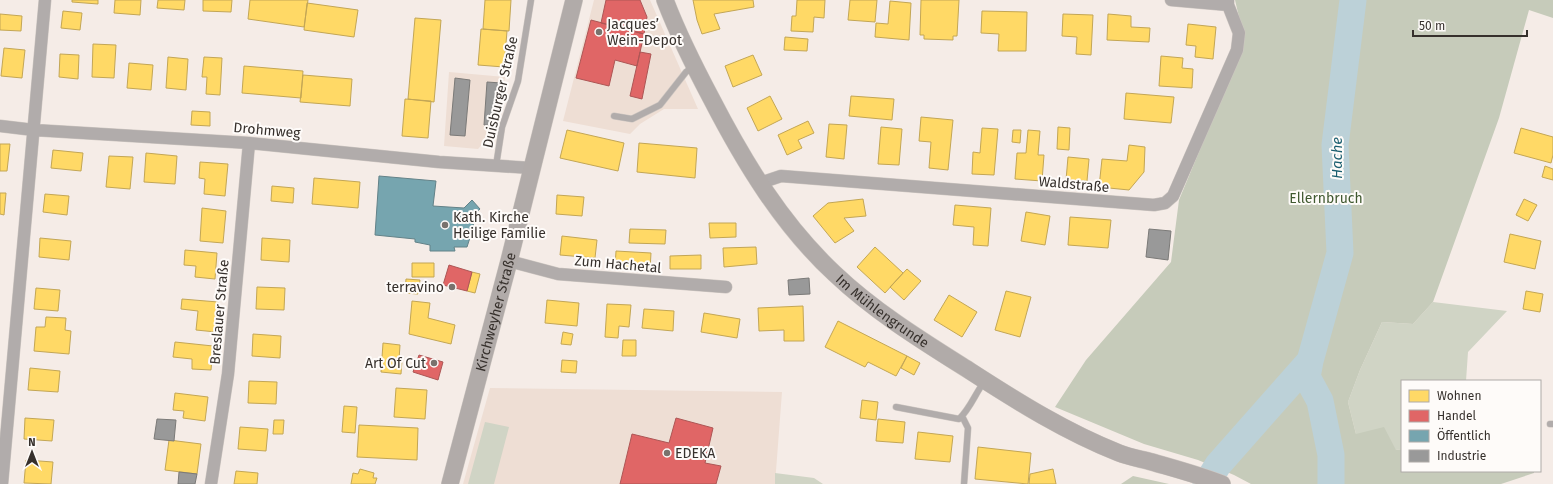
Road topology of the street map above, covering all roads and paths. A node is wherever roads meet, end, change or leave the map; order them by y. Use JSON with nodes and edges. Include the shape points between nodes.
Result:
{"nodes":[{"id":1,"x":46,"y":0,"type":"edge"},
{"id":2,"x":531,"y":0,"type":"edge"},
{"id":3,"x":574,"y":0,"type":"edge"},
{"id":4,"x":665,"y":0,"type":"edge"},
{"id":5,"x":1171,"y":0,"type":"edge"},
{"id":6,"x":1228,"y":3,"type":"edge"},
{"id":7,"x":694,"y":67,"type":"junction"},
{"id":8,"x":614,"y":116,"type":"dead end"},
{"id":9,"x":0,"y":126,"type":"edge"},
{"id":10,"x":34,"y":130,"type":"junction"},
{"id":11,"x":249,"y":143,"type":"junction"},
{"id":12,"x":496,"y":166,"type":"junction"},
{"id":13,"x":531,"y":168,"type":"junction"},
{"id":14,"x":760,"y":183,"type":"junction"},
{"id":15,"x":509,"y":262,"type":"junction"},
{"id":16,"x":726,"y":286,"type":"dead end"},
{"id":17,"x":985,"y":381,"type":"junction"},
{"id":18,"x":896,"y":407,"type":"dead end"},
{"id":19,"x":962,"y":416,"type":"junction"},
{"id":20,"x":2,"y":484,"type":"edge"},
{"id":21,"x":211,"y":484,"type":"edge"},
{"id":22,"x":450,"y":484,"type":"edge"},
{"id":23,"x":964,"y":484,"type":"edge"},
{"id":24,"x":1222,"y":484,"type":"edge"}],
"edges":[{"from":1,"to":10,"type":"street"},
{"from":2,"to":12,"type":"lane","name":"Duisburger Straße","via":[[518,80],[502,127]]},
{"from":3,"to":13,"type":"main road","name":"Kirchweyher Straße"},
{"from":4,"to":7,"type":"main road","name":"Im Mühlengrunde"},
{"from":5,"to":6,"type":"street"},
{"from":6,"to":14,"type":"street","name":"Waldstraße","via":[[1239,33],[1237,50],[1173,196],[1164,203],[1154,205],[781,176]]},
{"from":7,"to":8,"type":"lane","via":[[686,72],[660,105],[632,119]]},
{"from":7,"to":14,"type":"main road","name":"Im Mühlengrunde","via":[[725,126]]},
{"from":9,"to":10,"type":"street","name":"Drohmweg"},
{"from":10,"to":11,"type":"street","name":"Drohmweg"},
{"from":10,"to":20,"type":"street"},
{"from":11,"to":12,"type":"street","name":"Drohmweg"},
{"from":11,"to":21,"type":"street","name":"Breslauer Straße","via":[[228,374]]},
{"from":12,"to":13,"type":"street","name":"Drohmweg"},
{"from":13,"to":15,"type":"main road","name":"Kirchweyher Straße"},
{"from":14,"to":17,"type":"main road","name":"Im Mühlengrunde","via":[[800,238],[834,274],[893,321]]},
{"from":15,"to":16,"type":"street","name":"Zum Hachetal","via":[[558,274]]},
{"from":15,"to":22,"type":"main road","name":"Kirchweyher Straße"},
{"from":17,"to":19,"type":"lane"},
{"from":17,"to":24,"type":"main road","name":"Im Mühlengrunde","via":[[1048,419],[1120,454],[1196,474]]},
{"from":18,"to":19,"type":"lane","via":[[959,419]]},
{"from":19,"to":23,"type":"lane","via":[[968,428]]}]}
